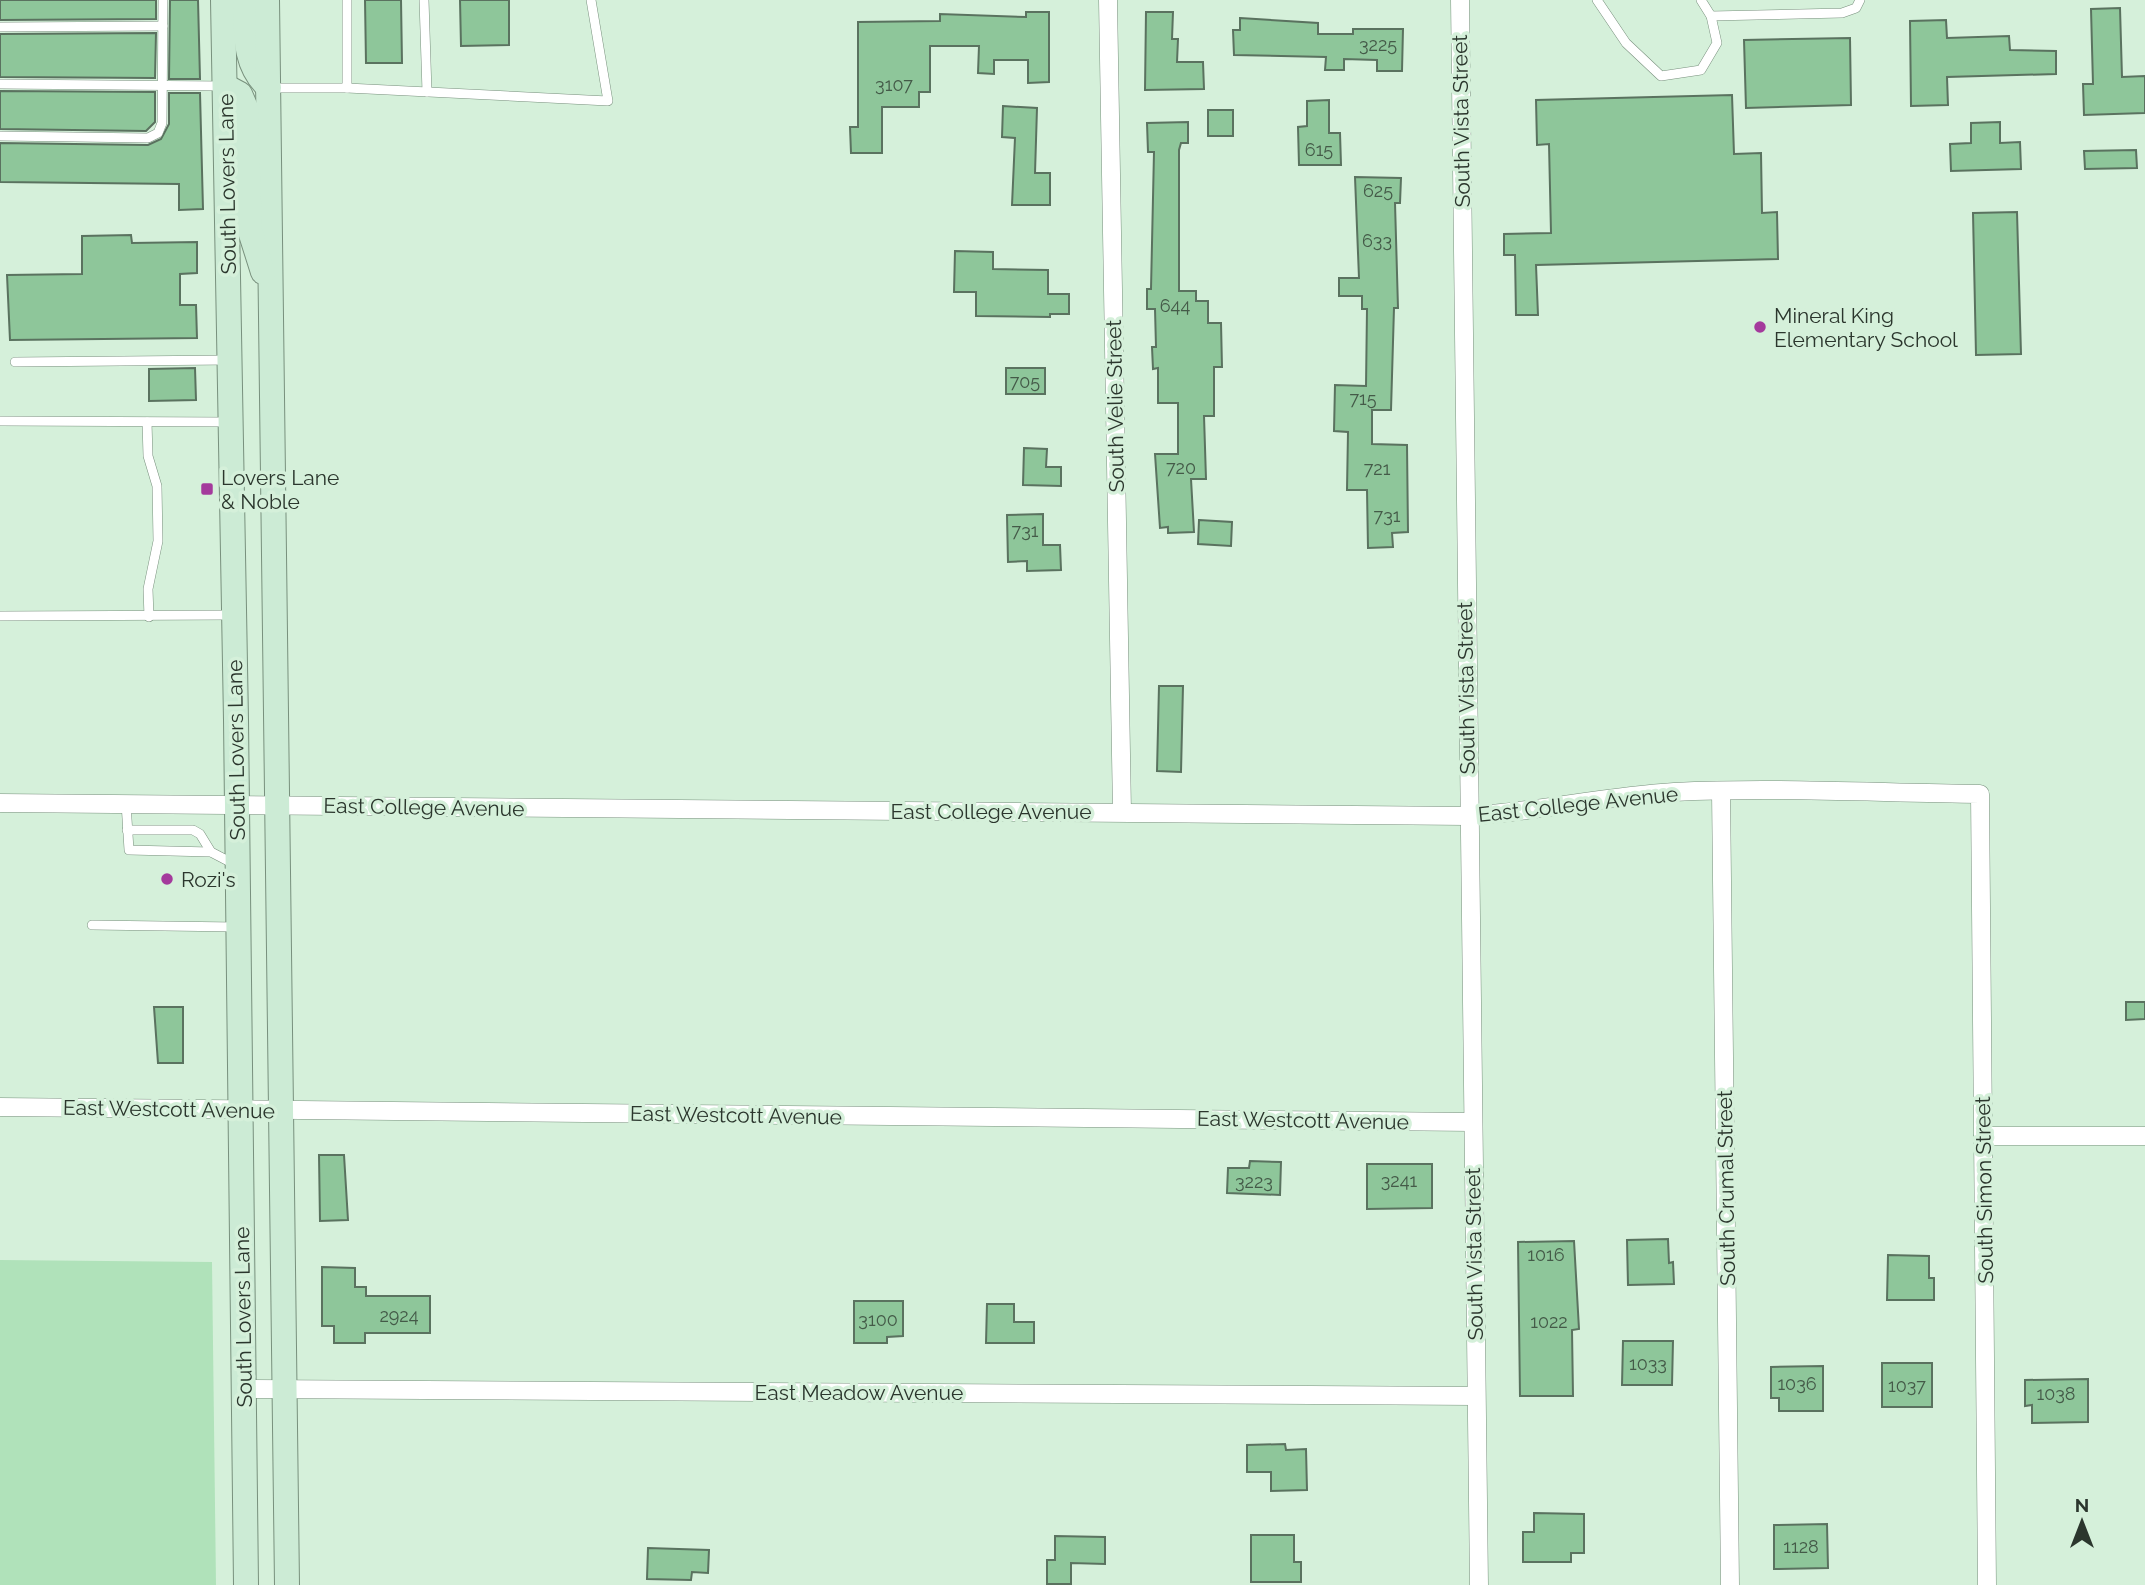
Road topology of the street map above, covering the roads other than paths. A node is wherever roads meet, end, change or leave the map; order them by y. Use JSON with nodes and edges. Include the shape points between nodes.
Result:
{"nodes":[{"id":1,"x":163,"y":0,"type":"edge"},
{"id":2,"x":223,"y":0,"type":"edge"},
{"id":3,"x":245,"y":0,"type":"edge"},
{"id":4,"x":267,"y":0,"type":"edge"},
{"id":5,"x":346,"y":0,"type":"edge"},
{"id":6,"x":424,"y":0,"type":"edge"},
{"id":7,"x":591,"y":0,"type":"edge"},
{"id":8,"x":1108,"y":0,"type":"edge"},
{"id":9,"x":1460,"y":0,"type":"edge"},
{"id":10,"x":1597,"y":0,"type":"edge"},
{"id":11,"x":1701,"y":0,"type":"edge"},
{"id":12,"x":1860,"y":0,"type":"edge"},
{"id":13,"x":1712,"y":16,"type":"junction"},
{"id":14,"x":163,"y":26,"type":"junction"},
{"id":15,"x":0,"y":27,"type":"edge"},
{"id":16,"x":0,"y":84,"type":"edge"},
{"id":17,"x":225,"y":86,"type":"junction"},
{"id":18,"x":163,"y":87,"type":"junction"},
{"id":19,"x":269,"y":88,"type":"junction"},
{"id":20,"x":348,"y":88,"type":"junction"},
{"id":21,"x":427,"y":92,"type":"junction"},
{"id":22,"x":0,"y":136,"type":"edge"},
{"id":23,"x":270,"y":300,"type":"junction"},
{"id":24,"x":231,"y":360,"type":"junction"},
{"id":25,"x":15,"y":362,"type":"dead end"},
{"id":26,"x":0,"y":421,"type":"edge"},
{"id":27,"x":147,"y":422,"type":"junction"},
{"id":28,"x":232,"y":422,"type":"junction"},
{"id":29,"x":233,"y":615,"type":"junction"},
{"id":30,"x":0,"y":616,"type":"edge"},
{"id":31,"x":149,"y":617,"type":"junction"},
{"id":32,"x":1721,"y":792,"type":"junction"},
{"id":33,"x":1980,"y":794,"type":"joint"},
{"id":34,"x":0,"y":803,"type":"edge"},
{"id":35,"x":126,"y":803,"type":"junction"},
{"id":36,"x":237,"y":804,"type":"junction"},
{"id":37,"x":279,"y":806,"type":"junction"},
{"id":38,"x":1122,"y":812,"type":"junction"},
{"id":39,"x":1467,"y":816,"type":"junction"},
{"id":40,"x":127,"y":830,"type":"junction"},
{"id":41,"x":211,"y":852,"type":"junction"},
{"id":42,"x":237,"y":866,"type":"junction"},
{"id":43,"x":92,"y":925,"type":"dead end"},
{"id":44,"x":237,"y":927,"type":"junction"},
{"id":45,"x":0,"y":1107,"type":"edge"},
{"id":46,"x":240,"y":1110,"type":"junction"},
{"id":47,"x":282,"y":1111,"type":"junction"},
{"id":48,"x":1472,"y":1122,"type":"junction"},
{"id":49,"x":1983,"y":1136,"type":"junction"},
{"id":50,"x":2145,"y":1136,"type":"edge"},
{"id":51,"x":244,"y":1389,"type":"junction"},
{"id":52,"x":285,"y":1389,"type":"junction"},
{"id":53,"x":1475,"y":1396,"type":"junction"},
{"id":54,"x":246,"y":1585,"type":"edge"},
{"id":55,"x":287,"y":1585,"type":"edge"},
{"id":56,"x":1479,"y":1585,"type":"edge"},
{"id":57,"x":1730,"y":1585,"type":"edge"},
{"id":58,"x":1987,"y":1585,"type":"edge"}],
"edges":[{"from":1,"to":14,"type":"lane"},
{"from":2,"to":17,"type":"main road","name":"South Lovers Lane"},
{"from":3,"to":19,"type":"main road","via":[[249,58]]},
{"from":4,"to":19,"type":"main road","name":"South Lovers Lane"},
{"from":5,"to":20,"type":"lane"},
{"from":6,"to":21,"type":"lane"},
{"from":7,"to":21,"type":"lane","via":[[608,101]]},
{"from":8,"to":38,"type":"street","name":"South Velie Street"},
{"from":9,"to":39,"type":"street","name":"South Vista Street"},
{"from":10,"to":13,"type":"lane","via":[[1626,43],[1661,76],[1701,70],[1717,43]]},
{"from":11,"to":13,"type":"lane"},
{"from":12,"to":13,"type":"lane","via":[[1856,8],[1842,13]]},
{"from":14,"to":15,"type":"lane"},
{"from":14,"to":18,"type":"lane"},
{"from":16,"to":18,"type":"lane"},
{"from":17,"to":18,"type":"lane"},
{"from":17,"to":23,"type":"main road","via":[[240,94],[246,108],[250,231]]},
{"from":17,"to":24,"type":"main road","name":"South Lovers Lane"},
{"from":18,"to":22,"type":"lane","via":[[162,124],[158,133],[148,138]]},
{"from":19,"to":20,"type":"lane"},
{"from":19,"to":23,"type":"main road","name":"South Lovers Lane"},
{"from":20,"to":21,"type":"lane"},
{"from":23,"to":37,"type":"main road","name":"South Lovers Lane"},
{"from":24,"to":25,"type":"lane"},
{"from":24,"to":28,"type":"main road","name":"South Lovers Lane"},
{"from":26,"to":27,"type":"lane"},
{"from":27,"to":28,"type":"lane"},
{"from":27,"to":31,"type":"lane","via":[[148,456],[157,486],[158,541],[148,589]]},
{"from":28,"to":29,"type":"main road","name":"South Lovers Lane"},
{"from":29,"to":31,"type":"lane"},
{"from":29,"to":36,"type":"main road","name":"South Lovers Lane"},
{"from":30,"to":31,"type":"lane"},
{"from":32,"to":33,"type":"street","name":"East College Avenue"},
{"from":32,"to":39,"type":"street","name":"East College Avenue","via":[[1621,796]]},
{"from":32,"to":57,"type":"street","name":"South Crumal Street"},
{"from":33,"to":49,"type":"street","name":"South Simon Street"},
{"from":34,"to":35,"type":"street","name":"East College Avenue"},
{"from":35,"to":36,"type":"street","name":"East College Avenue"},
{"from":35,"to":40,"type":"lane"},
{"from":36,"to":37,"type":"street","name":"East College Avenue"},
{"from":36,"to":42,"type":"main road","name":"South Lovers Lane"},
{"from":37,"to":38,"type":"street","name":"East College Avenue"},
{"from":37,"to":47,"type":"main road","name":"South Lovers Lane"},
{"from":38,"to":39,"type":"street","name":"East College Avenue"},
{"from":39,"to":48,"type":"street","name":"South Vista Street"},
{"from":40,"to":41,"type":"lane","via":[[193,830]]},
{"from":40,"to":41,"type":"lane","via":[[127,845],[135,852]]},
{"from":41,"to":42,"type":"lane"},
{"from":42,"to":44,"type":"main road","name":"South Lovers Lane"},
{"from":43,"to":44,"type":"lane"},
{"from":44,"to":46,"type":"main road","name":"South Lovers Lane"},
{"from":45,"to":46,"type":"street","name":"East Westcott Avenue"},
{"from":46,"to":47,"type":"street","name":"East Westcott Avenue"},
{"from":46,"to":51,"type":"main road","name":"South Lovers Lane"},
{"from":47,"to":48,"type":"street","name":"East Westcott Avenue"},
{"from":47,"to":52,"type":"main road","name":"South Lovers Lane"},
{"from":48,"to":53,"type":"street","name":"South Vista Street"},
{"from":49,"to":50,"type":"street"},
{"from":49,"to":58,"type":"street","name":"South Simon Street"},
{"from":51,"to":52,"type":"street","name":"East Meadow Avenue"},
{"from":51,"to":54,"type":"main road","name":"South Lovers Lane"},
{"from":52,"to":53,"type":"street","name":"East Meadow Avenue"},
{"from":52,"to":55,"type":"main road","name":"South Lovers Lane"},
{"from":53,"to":56,"type":"street","name":"South Vista Street"}]}
